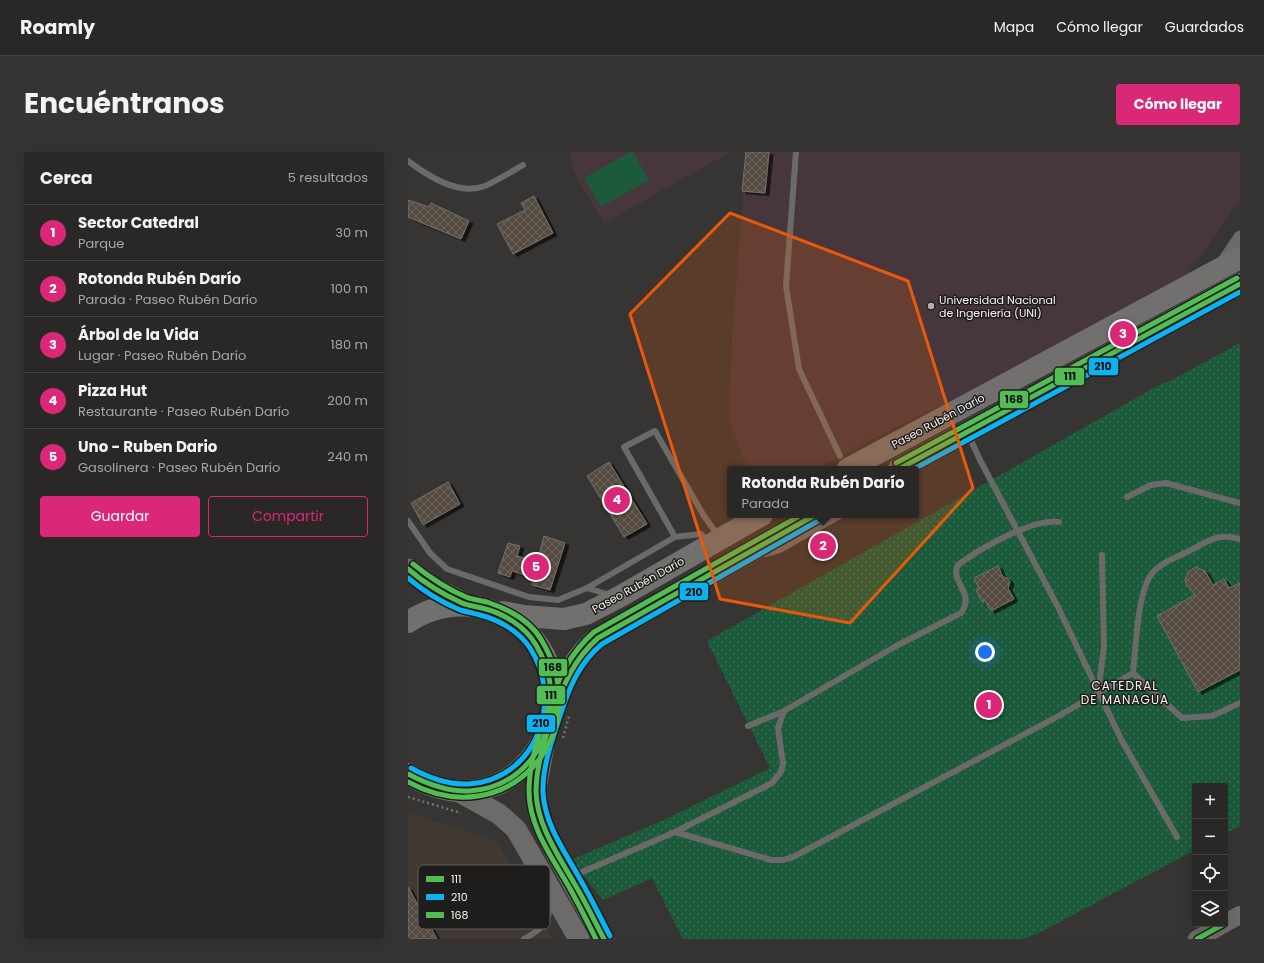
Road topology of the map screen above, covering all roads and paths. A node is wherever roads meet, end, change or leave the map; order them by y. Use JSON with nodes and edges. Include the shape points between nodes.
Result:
{"nodes":[{"id":1,"x":796,"y":152,"type":"edge"},
{"id":2,"x":408,"y":161,"type":"edge"},
{"id":3,"x":523,"y":165,"type":"dead end"},
{"id":4,"x":1240,"y":237,"type":"edge"},
{"id":5,"x":1240,"y":258,"type":"edge"},
{"id":6,"x":1218,"y":271,"type":"junction"},
{"id":7,"x":1240,"y":284,"type":"edge"},
{"id":8,"x":968,"y":433,"type":"junction"},
{"id":9,"x":844,"y":463,"type":"edge"},
{"id":10,"x":905,"y":466,"type":"edge"},
{"id":11,"x":1127,"y":497,"type":"dead end"},
{"id":12,"x":1240,"y":503,"type":"edge"},
{"id":13,"x":756,"y":518,"type":"edge"},
{"id":14,"x":810,"y":518,"type":"edge"},
{"id":15,"x":837,"y":518,"type":"edge"},
{"id":16,"x":1058,"y":522,"type":"dead end"},
{"id":17,"x":408,"y":523,"type":"edge"},
{"id":18,"x":743,"y":525,"type":"junction"},
{"id":19,"x":1018,"y":531,"type":"junction"},
{"id":20,"x":674,"y":537,"type":"junction"},
{"id":21,"x":1240,"y":539,"type":"edge"},
{"id":22,"x":710,"y":544,"type":"junction"},
{"id":23,"x":1102,"y":555,"type":"dead end"},
{"id":24,"x":732,"y":561,"type":"junction"},
{"id":25,"x":408,"y":569,"type":"edge"},
{"id":26,"x":587,"y":588,"type":"junction"},
{"id":27,"x":619,"y":598,"type":"junction"},
{"id":28,"x":475,"y":607,"type":"junction"},
{"id":29,"x":408,"y":622,"type":"edge"},
{"id":30,"x":1133,"y":673,"type":"junction"},
{"id":31,"x":1098,"y":693,"type":"junction"},
{"id":32,"x":1240,"y":703,"type":"edge"},
{"id":33,"x":572,"y":708,"type":"dead end"},
{"id":34,"x":784,"y":712,"type":"junction"},
{"id":35,"x":748,"y":726,"type":"dead end"},
{"id":36,"x":553,"y":733,"type":"junction"},
{"id":37,"x":408,"y":774,"type":"edge"},
{"id":38,"x":408,"y":782,"type":"edge"},
{"id":39,"x":447,"y":789,"type":"junction"},
{"id":40,"x":408,"y":797,"type":"edge"},
{"id":41,"x":462,"y":814,"type":"dead end"},
{"id":42,"x":675,"y":832,"type":"junction"},
{"id":43,"x":1177,"y":837,"type":"dead end"},
{"id":44,"x":538,"y":865,"type":"edge"},
{"id":45,"x":571,"y":877,"type":"junction"},
{"id":46,"x":550,"y":885,"type":"joint"},
{"id":47,"x":550,"y":905,"type":"edge"},
{"id":48,"x":1240,"y":915,"type":"edge"},
{"id":49,"x":1228,"y":922,"type":"edge"},
{"id":50,"x":1219,"y":927,"type":"edge"},
{"id":51,"x":537,"y":936,"type":"edge"},
{"id":52,"x":524,"y":939,"type":"edge"},
{"id":53,"x":579,"y":939,"type":"edge"},
{"id":54,"x":604,"y":939,"type":"edge"},
{"id":55,"x":1197,"y":939,"type":"edge"}],
"edges":[{"from":1,"to":9,"type":"lane","via":[[786,286],[799,369]]},
{"from":2,"to":3,"type":"lane","via":[[441,183],[468,188],[485,186]]},
{"from":4,"to":6,"type":"street"},
{"from":5,"to":6,"type":"highway","name":"Paseo Rubén Darío"},
{"from":6,"to":9,"type":"highway","name":"Paseo Rubén Darío"},
{"from":7,"to":8,"type":"highway"},
{"from":8,"to":10,"type":"highway"},
{"from":8,"to":19,"type":"lane"},
{"from":11,"to":12,"type":"lane","via":[[1151,485],[1166,483]]},
{"from":13,"to":18,"type":"highway","name":"Paseo Rubén Darío"},
{"from":14,"to":24,"type":"highway"},
{"from":15,"to":24,"type":"lane","via":[[780,550]]},
{"from":16,"to":19,"type":"lane","via":[[1042,522]]},
{"from":17,"to":26,"type":"lane","via":[[430,553],[447,569],[529,597],[558,600]]},
{"from":18,"to":20,"type":"lane","via":[[725,534],[714,530],[655,431],[624,447]]},
{"from":18,"to":22,"type":"highway","name":"Paseo Rubén Darío"},
{"from":19,"to":31,"type":"lane"},
{"from":19,"to":34,"type":"lane","via":[[958,565],[957,577],[966,599],[961,613],[896,646]]},
{"from":20,"to":22,"type":"lane","via":[[701,534]]},
{"from":20,"to":26,"type":"lane"},
{"from":21,"to":30,"type":"lane","via":[[1228,536],[1215,538],[1162,565],[1150,576],[1140,607]]},
{"from":22,"to":27,"type":"highway","name":"Paseo Rubén Darío"},
{"from":23,"to":31,"type":"lane","via":[[1104,647]]},
{"from":24,"to":36,"type":"highway","via":[[589,645],[572,665],[566,677]]},
{"from":25,"to":28,"type":"main road","via":[[434,588]]},
{"from":26,"to":27,"type":"lane"},
{"from":27,"to":28,"type":"highway","name":"Paseo Rubén Darío","via":[[586,614],[564,619],[524,616]]},
{"from":28,"to":29,"type":"highway","via":[[440,608]]},
{"from":28,"to":36,"type":"highway","via":[[501,615],[513,622],[529,635],[540,651],[549,669],[553,689]]},
{"from":30,"to":31,"type":"lane"},
{"from":30,"to":32,"type":"lane","via":[[1182,718],[1212,716]]},
{"from":31,"to":42,"type":"lane","via":[[793,857],[771,860]]},
{"from":31,"to":43,"type":"lane","via":[[1122,741]]},
{"from":33,"to":36,"type":"path"},
{"from":34,"to":35,"type":"lane"},
{"from":34,"to":42,"type":"lane","via":[[778,728],[783,764],[776,779]]},
{"from":36,"to":39,"type":"highway","via":[[528,762],[510,777],[476,790]]},
{"from":36,"to":45,"type":"main road","via":[[536,789],[538,806],[543,825]]},
{"from":37,"to":39,"type":"highway"},
{"from":38,"to":39,"type":"highway"},
{"from":39,"to":44,"type":"main road","via":[[493,810],[510,823],[521,835]]},
{"from":40,"to":41,"type":"path"},
{"from":42,"to":45,"type":"lane"},
{"from":45,"to":54,"type":"main road"},
{"from":46,"to":47,"type":"lane"},
{"from":46,"to":53,"type":"main road"},
{"from":48,"to":49,"type":"street"},
{"from":50,"to":55,"type":"street"},
{"from":51,"to":52,"type":"lane"}]}
